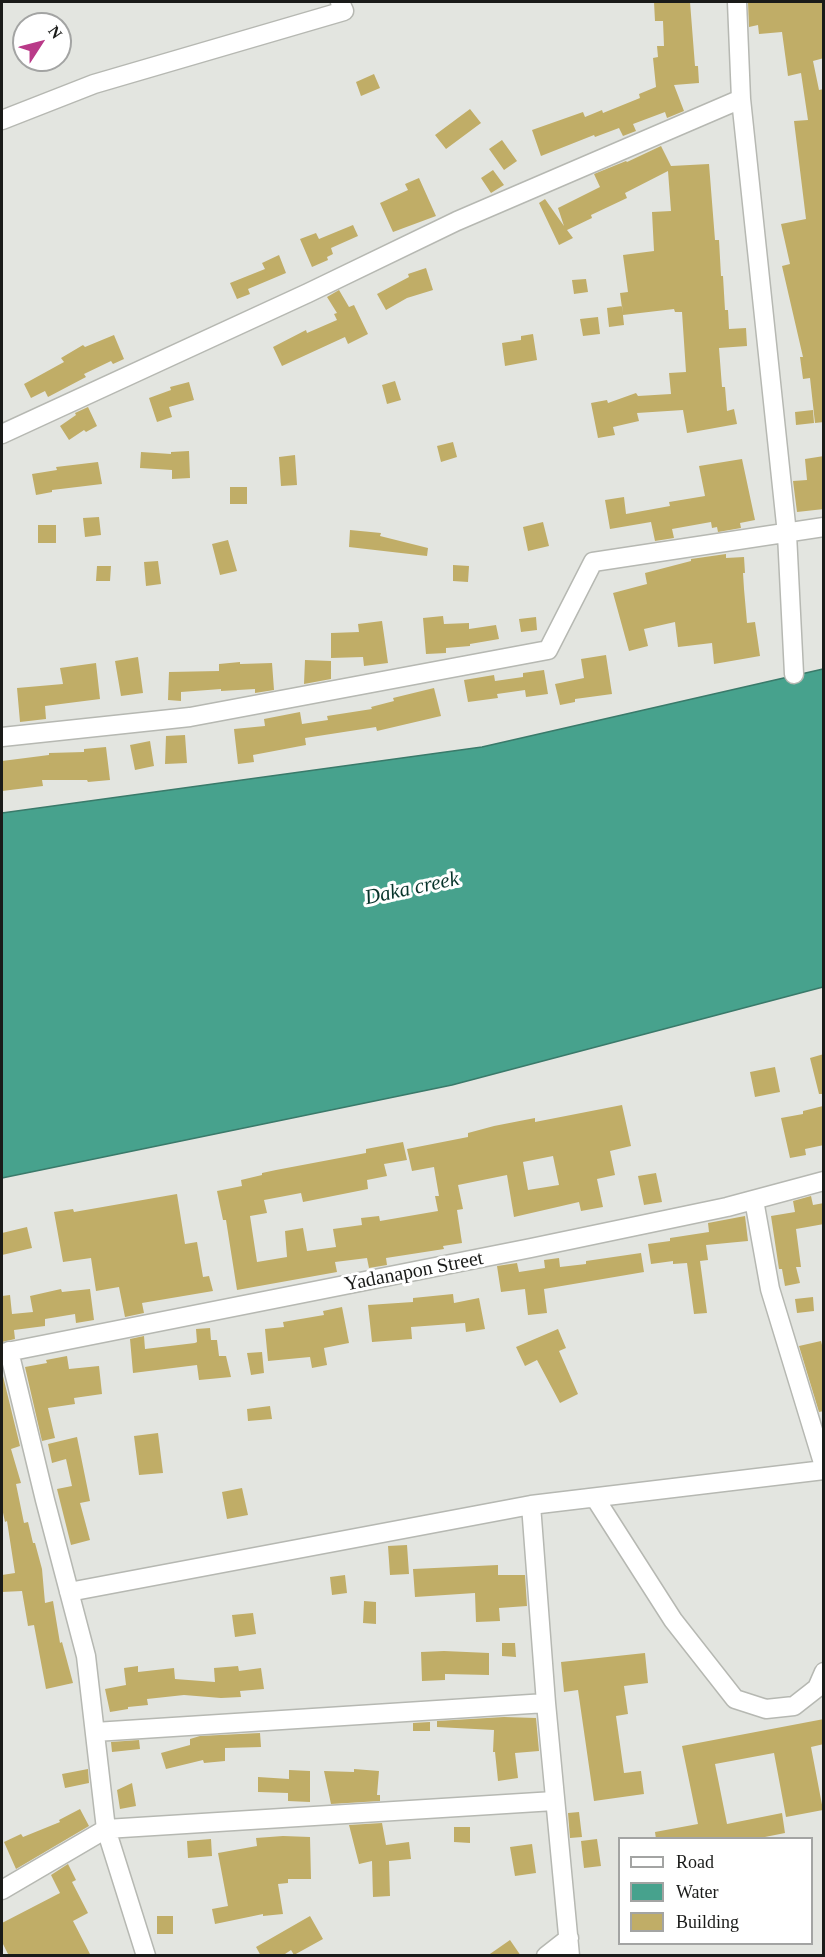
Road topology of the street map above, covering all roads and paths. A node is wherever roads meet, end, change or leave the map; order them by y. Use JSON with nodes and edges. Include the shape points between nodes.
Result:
{"nodes":[{"id":1,"x":340,"y":2,"type":"edge"},
{"id":2,"x":736,"y":2,"type":"edge"},
{"id":3,"x":741,"y":99,"type":"junction"},
{"id":4,"x":2,"y":120,"type":"edge"},
{"id":5,"x":2,"y":434,"type":"edge"},
{"id":6,"x":824,"y":527,"type":"edge"},
{"id":7,"x":787,"y":534,"type":"junction"},
{"id":8,"x":794,"y":674,"type":"dead end"},
{"id":9,"x":2,"y":737,"type":"edge"},
{"id":10,"x":824,"y":1181,"type":"edge"},
{"id":11,"x":754,"y":1200,"type":"junction"},
{"id":12,"x":5,"y":1352,"type":"edge"},
{"id":13,"x":824,"y":1468,"type":"edge"},
{"id":14,"x":595,"y":1498,"type":"junction"},
{"id":15,"x":531,"y":1505,"type":"junction"},
{"id":16,"x":69,"y":1592,"type":"junction"},
{"id":17,"x":824,"y":1672,"type":"edge"},
{"id":18,"x":546,"y":1703,"type":"junction"},
{"id":19,"x":95,"y":1732,"type":"junction"},
{"id":20,"x":554,"y":1800,"type":"junction"},
{"id":21,"x":106,"y":1828,"type":"junction"},
{"id":22,"x":2,"y":1890,"type":"edge"},
{"id":23,"x":570,"y":1947,"type":"edge"},
{"id":24,"x":146,"y":1956,"type":"edge"},
{"id":25,"x":546,"y":1956,"type":"edge"}],
"edges":[{"from":1,"to":4,"type":"street","via":[[344,11],[94,84]]},
{"from":2,"to":3,"type":"street"},
{"from":3,"to":5,"type":"street","via":[[457,221]]},
{"from":3,"to":7,"type":"street"},
{"from":6,"to":7,"type":"street"},
{"from":7,"to":8,"type":"street"},
{"from":7,"to":9,"type":"street","via":[[593,562],[548,650],[190,717]]},
{"from":10,"to":11,"type":"street","name":"Yadanapon Street"},
{"from":11,"to":12,"type":"street","name":"Yadanapon Street"},
{"from":11,"to":13,"type":"street","via":[[770,1289]]},
{"from":12,"to":16,"type":"street"},
{"from":13,"to":14,"type":"street"},
{"from":14,"to":15,"type":"street"},
{"from":14,"to":17,"type":"street","via":[[674,1620],[735,1699],[766,1709],[794,1706],[817,1688]]},
{"from":15,"to":16,"type":"street"},
{"from":15,"to":18,"type":"street"},
{"from":16,"to":19,"type":"street","via":[[86,1656]]},
{"from":18,"to":19,"type":"street"},
{"from":18,"to":20,"type":"street"},
{"from":19,"to":21,"type":"street"},
{"from":20,"to":21,"type":"street"},
{"from":20,"to":23,"type":"street"},
{"from":21,"to":22,"type":"street"},
{"from":21,"to":24,"type":"street"},
{"from":23,"to":25,"type":"street"}]}
